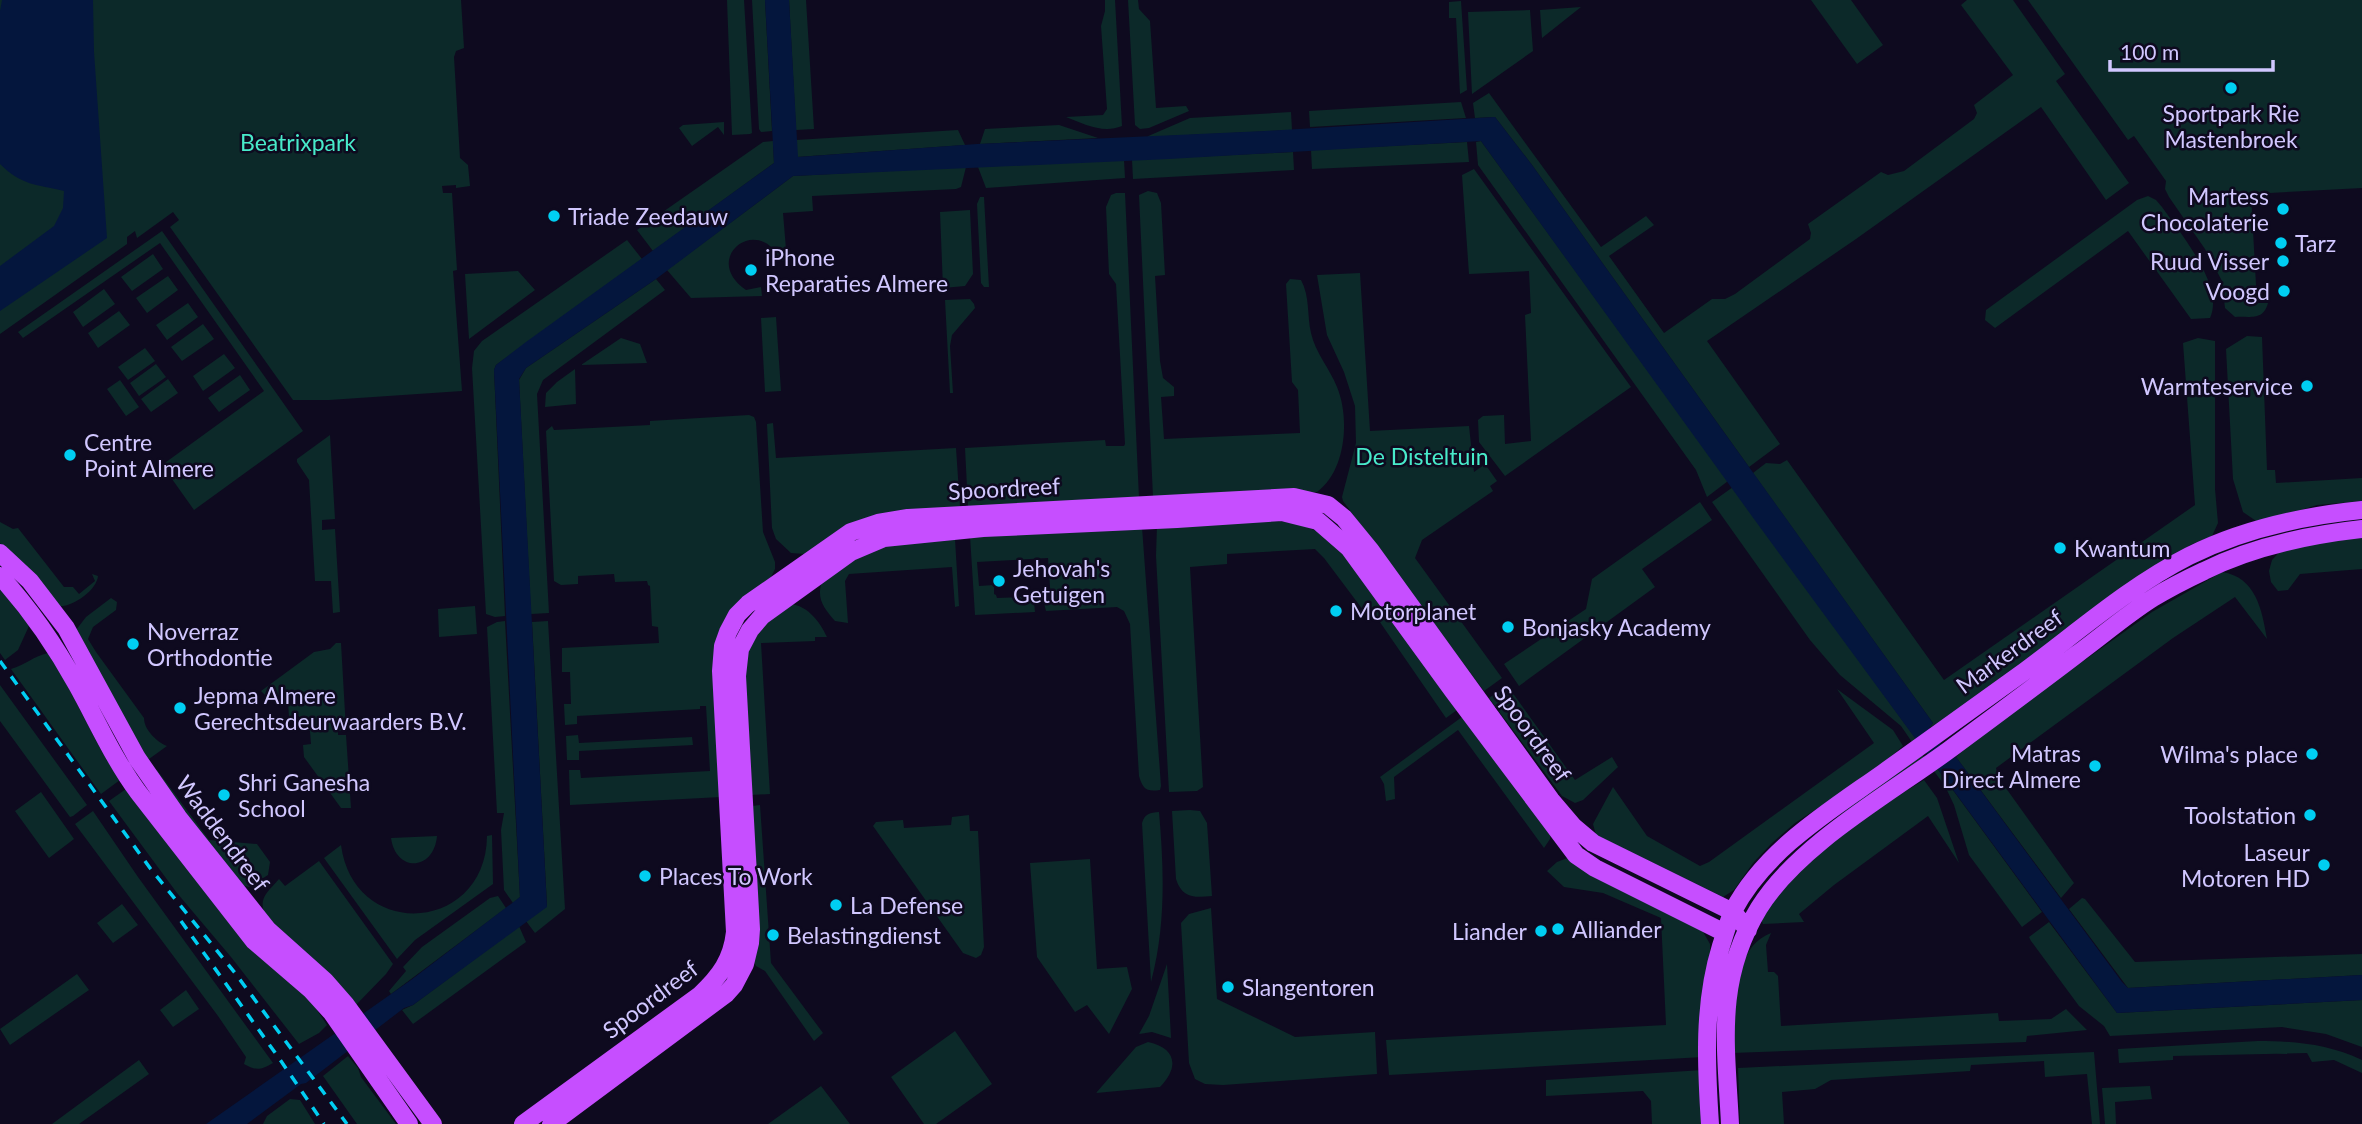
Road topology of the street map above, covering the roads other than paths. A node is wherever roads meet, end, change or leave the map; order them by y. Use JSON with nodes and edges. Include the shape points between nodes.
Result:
{"nodes":[{"id":1,"x":2362,"y":510,"type":"edge"},
{"id":2,"x":2362,"y":529,"type":"edge"},
{"id":3,"x":0,"y":553,"type":"edge"},
{"id":4,"x":0,"y":576,"type":"edge"},
{"id":5,"x":1484,"y":720,"type":"junction"},
{"id":6,"x":1732,"y":912,"type":"junction"},
{"id":7,"x":1748,"y":930,"type":"junction"},
{"id":8,"x":1725,"y":933,"type":"junction"},
{"id":9,"x":339,"y":1009,"type":"junction"},
{"id":10,"x":367,"y":1048,"type":"junction"},
{"id":11,"x":610,"y":1070,"type":"junction"},
{"id":12,"x":409,"y":1124,"type":"edge"},
{"id":13,"x":433,"y":1124,"type":"edge"},
{"id":14,"x":523,"y":1124,"type":"edge"},
{"id":15,"x":551,"y":1124,"type":"edge"},
{"id":16,"x":1710,"y":1124,"type":"edge"},
{"id":17,"x":1730,"y":1124,"type":"edge"}],
"edges":[{"from":1,"to":6,"type":"main road","name":"Markerdreef","via":[[2284,521],[2190,555],[2137,587],[1789,843],[1753,879]]},
{"from":2,"to":7,"type":"main road","name":"Markerdreef","via":[[2307,537],[2241,555],[2143,605],[1822,841],[1759,908]]},
{"from":3,"to":9,"type":"main road","name":"Waddendreef","via":[[30,581],[66,628],[137,758],[218,869],[268,930],[325,981]]},
{"from":4,"to":9,"type":"main road","name":"Waddendreef","via":[[65,663],[121,768],[254,941]]},
{"from":5,"to":6,"type":"main road","name":"Spoordreef","via":[[1564,816],[1593,843]]},
{"from":5,"to":8,"type":"main road","name":"Spoordreef","via":[[1576,855],[1595,869]]},
{"from":5,"to":11,"type":"main road","name":"Spoordreef","via":[[1352,527],[1328,505],[1294,497],[942,524],[908,518],[851,532],[761,593],[737,615],[729,632],[721,657],[736,813],[733,948],[718,978]]},
{"from":6,"to":7,"type":"main road"},
{"from":6,"to":8,"type":"main road","name":"Markerdreef"},
{"from":7,"to":8,"type":"main road"},
{"from":7,"to":17,"type":"main road","name":"Markerdreef","via":[[1727,992]]},
{"from":8,"to":16,"type":"main road","name":"Markerdreef","via":[[1707,1012]]},
{"from":9,"to":10,"type":"main road","name":"Waddendreef"},
{"from":10,"to":12,"type":"main road","name":"Waddendreef","via":[[381,1085]]},
{"from":10,"to":13,"type":"main road","name":"Waddendreef"},
{"from":11,"to":14,"type":"main road","name":"Spoordreef"},
{"from":11,"to":15,"type":"main road","name":"Spoordreef"}]}
